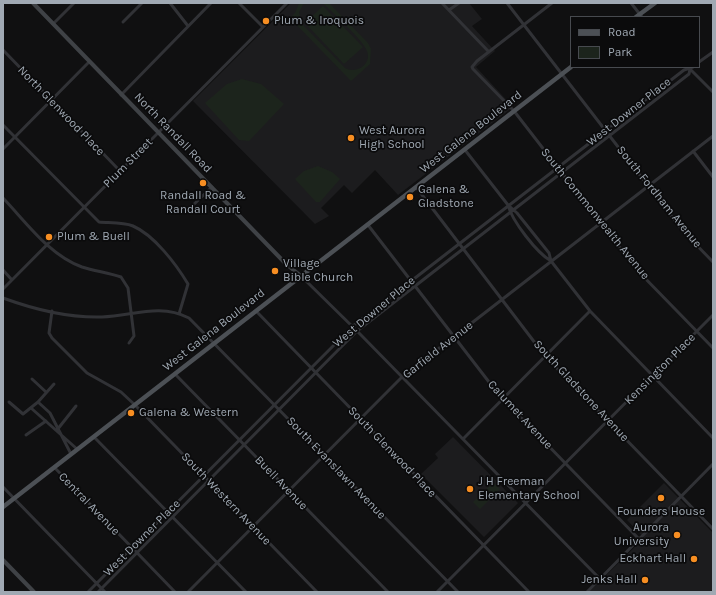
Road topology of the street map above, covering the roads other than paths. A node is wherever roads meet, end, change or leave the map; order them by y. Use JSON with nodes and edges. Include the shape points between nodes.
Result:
{"nodes":[{"id":1,"x":33,"y":3,"type":"edge"},
{"id":2,"x":74,"y":3,"type":"edge"},
{"id":3,"x":142,"y":3,"type":"edge"},
{"id":4,"x":170,"y":3,"type":"edge"},
{"id":5,"x":211,"y":3,"type":"edge"},
{"id":6,"x":239,"y":3,"type":"edge"},
{"id":7,"x":288,"y":3,"type":"edge"},
{"id":8,"x":442,"y":3,"type":"edge"},
{"id":9,"x":458,"y":3,"type":"edge"},
{"id":10,"x":506,"y":3,"type":"edge"},
{"id":11,"x":552,"y":3,"type":"edge"},
{"id":12,"x":630,"y":3,"type":"edge"},
{"id":13,"x":654,"y":3,"type":"edge"},
{"id":14,"x":449,"y":10,"type":"junction"},
{"id":15,"x":639,"y":16,"type":"edge"},
{"id":16,"x":123,"y":22,"type":"dead end"},
{"id":17,"x":53,"y":24,"type":"junction"},
{"id":18,"x":524,"y":25,"type":"junction"},
{"id":19,"x":188,"y":26,"type":"junction"},
{"id":20,"x":264,"y":27,"type":"junction"},
{"id":21,"x":3,"y":50,"type":"edge"},
{"id":22,"x":489,"y":52,"type":"junction"},
{"id":23,"x":713,"y":52,"type":"edge"},
{"id":24,"x":700,"y":61,"type":"edge"},
{"id":25,"x":89,"y":62,"type":"junction"},
{"id":26,"x":570,"y":68,"type":"edge"},
{"id":27,"x":691,"y":68,"type":"edge"},
{"id":28,"x":561,"y":74,"type":"junction"},
{"id":29,"x":713,"y":92,"type":"edge"},
{"id":30,"x":121,"y":94,"type":"junction"},
{"id":31,"x":50,"y":101,"type":"junction"},
{"id":32,"x":514,"y":111,"type":"junction"},
{"id":33,"x":3,"y":125,"type":"edge"},
{"id":34,"x":605,"y":130,"type":"junction"},
{"id":35,"x":158,"y":132,"type":"junction"},
{"id":36,"x":609,"y":136,"type":"junction"},
{"id":37,"x":713,"y":136,"type":"edge"},
{"id":38,"x":15,"y":138,"type":"junction"},
{"id":39,"x":3,"y":149,"type":"edge"},
{"id":40,"x":465,"y":150,"type":"junction"},
{"id":41,"x":693,"y":151,"type":"junction"},
{"id":42,"x":557,"y":168,"type":"junction"},
{"id":43,"x":120,"y":171,"type":"junction"},
{"id":44,"x":561,"y":173,"type":"junction"},
{"id":45,"x":713,"y":177,"type":"edge"},
{"id":46,"x":648,"y":186,"type":"junction"},
{"id":47,"x":212,"y":188,"type":"junction"},
{"id":48,"x":416,"y":188,"type":"junction"},
{"id":49,"x":3,"y":198,"type":"edge"},
{"id":50,"x":508,"y":205,"type":"junction"},
{"id":51,"x":83,"y":208,"type":"junction"},
{"id":52,"x":190,"y":208,"type":"dead end"},
{"id":53,"x":513,"y":210,"type":"junction"},
{"id":54,"x":510,"y":213,"type":"junction"},
{"id":55,"x":601,"y":223,"type":"junction"},
{"id":56,"x":368,"y":225,"type":"junction"},
{"id":57,"x":459,"y":243,"type":"junction"},
{"id":58,"x":47,"y":244,"type":"junction"},
{"id":59,"x":463,"y":249,"type":"junction"},
{"id":60,"x":551,"y":261,"type":"junction"},
{"id":61,"x":713,"y":262,"type":"edge"},
{"id":62,"x":3,"y":270,"type":"edge"},
{"id":63,"x":301,"y":276,"type":"junction"},
{"id":64,"x":12,"y":280,"type":"junction"},
{"id":65,"x":411,"y":281,"type":"junction"},
{"id":66,"x":415,"y":286,"type":"junction"},
{"id":67,"x":3,"y":289,"type":"edge"},
{"id":68,"x":3,"y":298,"type":"edge"},
{"id":69,"x":502,"y":300,"type":"junction"},
{"id":70,"x":52,"y":311,"type":"junction"},
{"id":71,"x":256,"y":311,"type":"junction"},
{"id":72,"x":590,"y":311,"type":"junction"},
{"id":73,"x":131,"y":313,"type":"junction"},
{"id":74,"x":179,"y":314,"type":"junction"},
{"id":75,"x":713,"y":315,"type":"edge"},
{"id":76,"x":353,"y":326,"type":"junction"},
{"id":77,"x":357,"y":331,"type":"junction"},
{"id":78,"x":697,"y":331,"type":"junction"},
{"id":79,"x":454,"y":337,"type":"junction"},
{"id":80,"x":129,"y":342,"type":"dead end"},
{"id":81,"x":214,"y":343,"type":"junction"},
{"id":82,"x":713,"y":348,"type":"edge"},
{"id":83,"x":545,"y":356,"type":"junction"},
{"id":84,"x":310,"y":368,"type":"junction"},
{"id":85,"x":315,"y":373,"type":"junction"},
{"id":86,"x":175,"y":374,"type":"junction"},
{"id":87,"x":653,"y":376,"type":"junction"},
{"id":88,"x":402,"y":377,"type":"junction"},
{"id":89,"x":32,"y":379,"type":"dead end"},
{"id":90,"x":54,"y":384,"type":"dead end"},
{"id":91,"x":46,"y":392,"type":"junction"},
{"id":92,"x":502,"y":399,"type":"junction"},
{"id":93,"x":9,"y":402,"type":"dead end"},
{"id":94,"x":38,"y":402,"type":"junction"},
{"id":95,"x":274,"y":404,"type":"junction"},
{"id":96,"x":135,"y":405,"type":"junction"},
{"id":97,"x":76,"y":406,"type":"dead end"},
{"id":98,"x":31,"y":408,"type":"junction"},
{"id":99,"x":278,"y":409,"type":"junction"},
{"id":100,"x":360,"y":419,"type":"junction"},
{"id":101,"x":608,"y":420,"type":"junction"},
{"id":102,"x":46,"y":421,"type":"junction"},
{"id":103,"x":57,"y":430,"type":"junction"},
{"id":104,"x":26,"y":435,"type":"dead end"},
{"id":105,"x":94,"y":437,"type":"junction"},
{"id":106,"x":713,"y":438,"type":"edge"},
{"id":107,"x":463,"y":439,"type":"junction"},
{"id":108,"x":239,"y":440,"type":"junction"},
{"id":109,"x":244,"y":445,"type":"junction"},
{"id":110,"x":77,"y":449,"type":"junction"},
{"id":111,"x":71,"y":454,"type":"junction"},
{"id":112,"x":324,"y":456,"type":"junction"},
{"id":113,"x":566,"y":463,"type":"junction"},
{"id":114,"x":713,"y":464,"type":"edge"},
{"id":115,"x":54,"y":467,"type":"junction"},
{"id":116,"x":203,"y":476,"type":"junction"},
{"id":117,"x":208,"y":481,"type":"junction"},
{"id":118,"x":3,"y":487,"type":"edge"},
{"id":119,"x":288,"y":491,"type":"junction"},
{"id":120,"x":681,"y":496,"type":"junction"},
{"id":121,"x":14,"y":498,"type":"junction"},
{"id":122,"x":525,"y":504,"type":"junction"},
{"id":123,"x":3,"y":507,"type":"edge"},
{"id":124,"x":167,"y":512,"type":"junction"},
{"id":125,"x":172,"y":517,"type":"junction"},
{"id":126,"x":253,"y":527,"type":"junction"},
{"id":127,"x":713,"y":529,"type":"edge"},
{"id":128,"x":639,"y":539,"type":"junction"},
{"id":129,"x":484,"y":545,"type":"junction"},
{"id":130,"x":132,"y":547,"type":"junction"},
{"id":131,"x":137,"y":553,"type":"junction"},
{"id":132,"x":3,"y":560,"type":"edge"},
{"id":133,"x":217,"y":563,"type":"junction"},
{"id":134,"x":600,"y":579,"type":"junction"},
{"id":135,"x":447,"y":582,"type":"junction"},
{"id":136,"x":96,"y":583,"type":"junction"},
{"id":137,"x":101,"y":588,"type":"junction"},
{"id":138,"x":34,"y":592,"type":"edge"},
{"id":139,"x":88,"y":592,"type":"edge"},
{"id":140,"x":98,"y":592,"type":"edge"},
{"id":141,"x":105,"y":592,"type":"edge"},
{"id":142,"x":175,"y":592,"type":"edge"},
{"id":143,"x":188,"y":592,"type":"edge"},
{"id":144,"x":246,"y":592,"type":"edge"},
{"id":145,"x":317,"y":592,"type":"edge"},
{"id":146,"x":388,"y":592,"type":"edge"},
{"id":147,"x":437,"y":592,"type":"edge"},
{"id":148,"x":458,"y":592,"type":"edge"},
{"id":149,"x":530,"y":592,"type":"edge"},
{"id":150,"x":587,"y":592,"type":"edge"}],
"edges":[{"from":1,"to":17,"type":"main road","name":"North Randall Road"},
{"from":2,"to":17,"type":"street"},
{"from":3,"to":16,"type":"street"},
{"from":4,"to":19,"type":"street"},
{"from":5,"to":19,"type":"street"},
{"from":6,"to":20,"type":"street"},
{"from":7,"to":20,"type":"street","name":"Plum Street"},
{"from":8,"to":14,"type":"street"},
{"from":9,"to":14,"type":"street"},
{"from":10,"to":18,"type":"street","name":"South Fordham Avenue"},
{"from":11,"to":18,"type":"street"},
{"from":12,"to":15,"type":"street"},
{"from":13,"to":15,"type":"main road"},
{"from":14,"to":22,"type":"street"},
{"from":17,"to":25,"type":"main road","name":"North Randall Road"},
{"from":18,"to":22,"type":"street"},
{"from":18,"to":28,"type":"street","name":"South Fordham Avenue"},
{"from":19,"to":30,"type":"street"},
{"from":20,"to":35,"type":"street","name":"Plum Street"},
{"from":21,"to":31,"type":"street","name":"North Glenwood Place"},
{"from":22,"to":32,"type":"street","name":"South Commonwealth Avenue","via":[[474,64],[473,70]]},
{"from":23,"to":24,"type":"street"},
{"from":25,"to":30,"type":"main road","name":"North Randall Road"},
{"from":25,"to":31,"type":"street"},
{"from":26,"to":28,"type":"main road","name":"West Galena Boulevard"},
{"from":27,"to":29,"type":"street"},
{"from":27,"to":34,"type":"street","name":"West Downer Place","via":[[684,70]]},
{"from":27,"to":36,"type":"street","name":"West Downer Place","via":[[689,74]]},
{"from":28,"to":32,"type":"main road","name":"West Galena Boulevard"},
{"from":28,"to":34,"type":"street","name":"South Fordham Avenue"},
{"from":30,"to":35,"type":"main road","name":"North Randall Road"},
{"from":31,"to":38,"type":"street"},
{"from":31,"to":43,"type":"street","name":"North Glenwood Place"},
{"from":32,"to":40,"type":"main road","name":"West Galena Boulevard"},
{"from":32,"to":42,"type":"street","name":"South Commonwealth Avenue"},
{"from":33,"to":38,"type":"street"},
{"from":34,"to":36,"type":"street","name":"South Fordham Avenue"},
{"from":34,"to":42,"type":"street","name":"West Downer Place"},
{"from":35,"to":43,"type":"street","name":"Plum Street"},
{"from":35,"to":47,"type":"main road","name":"North Randall Road"},
{"from":36,"to":44,"type":"street","name":"West Downer Place"},
{"from":36,"to":46,"type":"street","name":"South Fordham Avenue"},
{"from":37,"to":41,"type":"street","name":"Garfield Avenue"},
{"from":38,"to":39,"type":"street"},
{"from":38,"to":51,"type":"street"},
{"from":40,"to":48,"type":"main road","name":"West Galena Boulevard"},
{"from":40,"to":50,"type":"street"},
{"from":41,"to":45,"type":"street"},
{"from":41,"to":46,"type":"street","name":"Garfield Avenue"},
{"from":42,"to":44,"type":"street","name":"South Commonwealth Avenue"},
{"from":42,"to":50,"type":"street","name":"West Downer Place"},
{"from":43,"to":51,"type":"street","name":"Plum Street"},
{"from":44,"to":53,"type":"street","name":"West Downer Place"},
{"from":44,"to":55,"type":"street","name":"South Commonwealth Avenue"},
{"from":46,"to":55,"type":"street","name":"Garfield Avenue"},
{"from":46,"to":61,"type":"street","name":"South Fordham Avenue","via":[[683,231]]},
{"from":47,"to":52,"type":"street"},
{"from":47,"to":63,"type":"main road","name":"North Randall Road","via":[[286,264]]},
{"from":48,"to":56,"type":"main road","name":"West Galena Boulevard"},
{"from":48,"to":57,"type":"street","name":"South Gladstone Avenue"},
{"from":49,"to":58,"type":"street"},
{"from":50,"to":53,"type":"street"},
{"from":50,"to":54,"type":"street"},
{"from":50,"to":57,"type":"street","name":"West Downer Place"},
{"from":51,"to":58,"type":"street","name":"Plum Street"},
{"from":51,"to":74,"type":"street","via":[[99,222],[131,225],[145,233],[178,267],[188,284]]},
{"from":53,"to":54,"type":"street","name":"West Downer Place"},
{"from":53,"to":60,"type":"street","via":[[549,253]]},
{"from":54,"to":59,"type":"street","name":"West Downer Place"},
{"from":54,"to":60,"type":"street","via":[[543,257]]},
{"from":55,"to":60,"type":"street","name":"Garfield Avenue"},
{"from":55,"to":78,"type":"street","name":"South Commonwealth Avenue","via":[[638,271]]},
{"from":56,"to":63,"type":"main road","name":"West Galena Boulevard"},
{"from":56,"to":65,"type":"street","name":"Calumet Avenue"},
{"from":57,"to":59,"type":"street","name":"South Gladstone Avenue"},
{"from":57,"to":65,"type":"street","name":"West Downer Place"},
{"from":58,"to":64,"type":"street","name":"Plum Street"},
{"from":58,"to":73,"type":"street","via":[[61,256],[82,267],[121,278],[128,288]]},
{"from":59,"to":66,"type":"street","name":"West Downer Place"},
{"from":59,"to":69,"type":"street","name":"South Gladstone Avenue"},
{"from":60,"to":69,"type":"street","name":"Garfield Avenue"},
{"from":60,"to":72,"type":"street"},
{"from":62,"to":64,"type":"street"},
{"from":63,"to":71,"type":"main road","name":"West Galena Boulevard"},
{"from":63,"to":76,"type":"street"},
{"from":64,"to":67,"type":"street","name":"Plum Street"},
{"from":65,"to":66,"type":"street","name":"Calumet Avenue"},
{"from":65,"to":76,"type":"street","name":"West Downer Place"},
{"from":66,"to":77,"type":"street","name":"West Downer Place"},
{"from":66,"to":79,"type":"street","name":"Calumet Avenue"},
{"from":68,"to":70,"type":"street"},
{"from":69,"to":79,"type":"street","name":"Garfield Avenue"},
{"from":69,"to":83,"type":"street","name":"South Gladstone Avenue"},
{"from":70,"to":73,"type":"street","via":[[102,317]]},
{"from":70,"to":96,"type":"street","name":"South Western Avenue","via":[[48,333],[52,338],[88,373],[121,392]]},
{"from":71,"to":81,"type":"main road","name":"West Galena Boulevard"},
{"from":71,"to":84,"type":"street","name":"South Glenwood Place"},
{"from":72,"to":83,"type":"street"},
{"from":72,"to":87,"type":"street"},
{"from":73,"to":74,"type":"street","via":[[164,310]]},
{"from":73,"to":80,"type":"street","via":[[134,336]]},
{"from":74,"to":81,"type":"street","name":"South Evanslawn Avenue","via":[[188,318]]},
{"from":75,"to":78,"type":"street","name":"Kensington Place"},
{"from":76,"to":77,"type":"street"},
{"from":76,"to":84,"type":"street","name":"West Downer Place"},
{"from":77,"to":85,"type":"street","name":"West Downer Place"},
{"from":77,"to":88,"type":"street"},
{"from":78,"to":82,"type":"street","name":"South Commonwealth Avenue"},
{"from":78,"to":87,"type":"street","name":"Kensington Place"},
{"from":79,"to":88,"type":"street","name":"Garfield Avenue"},
{"from":79,"to":92,"type":"street","name":"Calumet Avenue"},
{"from":81,"to":86,"type":"main road","name":"West Galena Boulevard"},
{"from":81,"to":95,"type":"street","name":"South Evanslawn Avenue"},
{"from":83,"to":92,"type":"street"},
{"from":83,"to":101,"type":"street","name":"South Gladstone Avenue"},
{"from":84,"to":85,"type":"street","name":"South Glenwood Place"},
{"from":84,"to":95,"type":"street","name":"West Downer Place"},
{"from":85,"to":99,"type":"street","name":"West Downer Place"},
{"from":85,"to":100,"type":"street","name":"South Glenwood Place"},
{"from":86,"to":96,"type":"main road","name":"West Galena Boulevard"},
{"from":86,"to":108,"type":"street","name":"Buell Avenue"},
{"from":87,"to":101,"type":"street","name":"Kensington Place"},
{"from":87,"to":106,"type":"street"},
{"from":88,"to":100,"type":"street","name":"Garfield Avenue"},
{"from":88,"to":107,"type":"street"},
{"from":89,"to":91,"type":"street"},
{"from":90,"to":91,"type":"street"},
{"from":91,"to":94,"type":"street"},
{"from":92,"to":107,"type":"street"},
{"from":92,"to":113,"type":"street","name":"Calumet Avenue"},
{"from":93,"to":98,"type":"street","via":[[23,414]]},
{"from":94,"to":98,"type":"street"},
{"from":94,"to":103,"type":"street","via":[[50,413]]},
{"from":95,"to":99,"type":"street","name":"South Evanslawn Avenue"},
{"from":95,"to":108,"type":"street","name":"West Downer Place"},
{"from":96,"to":105,"type":"main road","name":"West Galena Boulevard"},
{"from":96,"to":116,"type":"street","name":"South Western Avenue"},
{"from":97,"to":103,"type":"street"},
{"from":98,"to":102,"type":"street"},
{"from":99,"to":109,"type":"street","name":"West Downer Place"},
{"from":99,"to":112,"type":"street","name":"South Evanslawn Avenue"},
{"from":100,"to":112,"type":"street","name":"Garfield Avenue"},
{"from":100,"to":129,"type":"street","name":"South Glenwood Place"},
{"from":101,"to":113,"type":"street","name":"Kensington Place"},
{"from":101,"to":120,"type":"street","name":"South Gladstone Avenue"},
{"from":102,"to":103,"type":"street"},
{"from":102,"to":104,"type":"street"},
{"from":103,"to":110,"type":"street"},
{"from":103,"to":111,"type":"street"},
{"from":105,"to":110,"type":"main road","name":"West Galena Boulevard"},
{"from":105,"to":124,"type":"street"},
{"from":107,"to":122,"type":"street"},
{"from":108,"to":109,"type":"street","name":"Buell Avenue"},
{"from":108,"to":116,"type":"street","name":"West Downer Place"},
{"from":109,"to":117,"type":"street","name":"West Downer Place"},
{"from":109,"to":119,"type":"street","name":"Buell Avenue"},
{"from":110,"to":111,"type":"main road","name":"West Galena Boulevard"},
{"from":111,"to":115,"type":"main road","name":"West Galena Boulevard"},
{"from":112,"to":119,"type":"street","name":"Garfield Avenue"},
{"from":112,"to":135,"type":"street","name":"South Evanslawn Avenue"},
{"from":113,"to":122,"type":"street","name":"Kensington Place"},
{"from":113,"to":128,"type":"street","name":"Calumet Avenue"},
{"from":114,"to":120,"type":"street"},
{"from":115,"to":121,"type":"main road","name":"West Galena Boulevard"},
{"from":115,"to":130,"type":"street","name":"Central Avenue"},
{"from":116,"to":117,"type":"street","name":"South Western Avenue"},
{"from":116,"to":124,"type":"street","name":"West Downer Place"},
{"from":117,"to":125,"type":"street","name":"West Downer Place"},
{"from":117,"to":126,"type":"street","name":"South Western Avenue"},
{"from":118,"to":121,"type":"street"},
{"from":119,"to":126,"type":"street","name":"Garfield Avenue"},
{"from":119,"to":146,"type":"street","name":"Buell Avenue"},
{"from":120,"to":127,"type":"street","name":"South Gladstone Avenue"},
{"from":120,"to":128,"type":"street"},
{"from":121,"to":123,"type":"main road","name":"West Galena Boulevard"},
{"from":121,"to":136,"type":"street"},
{"from":122,"to":129,"type":"street","name":"Kensington Place"},
{"from":122,"to":134,"type":"street"},
{"from":124,"to":125,"type":"street"},
{"from":124,"to":130,"type":"street","name":"West Downer Place"},
{"from":125,"to":131,"type":"street","name":"West Downer Place"},
{"from":125,"to":133,"type":"street"},
{"from":126,"to":133,"type":"street","name":"Garfield Avenue"},
{"from":126,"to":145,"type":"street","name":"South Western Avenue"},
{"from":128,"to":134,"type":"street"},
{"from":129,"to":135,"type":"street","name":"Kensington Place"},
{"from":129,"to":149,"type":"street","name":"South Glenwood Place"},
{"from":130,"to":131,"type":"street","name":"Central Avenue"},
{"from":130,"to":136,"type":"street","name":"West Downer Place"},
{"from":131,"to":137,"type":"street","name":"West Downer Place"},
{"from":131,"to":142,"type":"street","name":"Central Avenue"},
{"from":132,"to":138,"type":"main road"},
{"from":133,"to":143,"type":"street","name":"Garfield Avenue"},
{"from":133,"to":144,"type":"street"},
{"from":134,"to":150,"type":"street"},
{"from":135,"to":147,"type":"street","name":"Kensington Place"},
{"from":135,"to":148,"type":"street","name":"South Evanslawn Avenue"},
{"from":136,"to":137,"type":"street"},
{"from":136,"to":139,"type":"street","name":"West Downer Place"},
{"from":137,"to":140,"type":"street","name":"West Downer Place"},
{"from":137,"to":141,"type":"street"}]}
